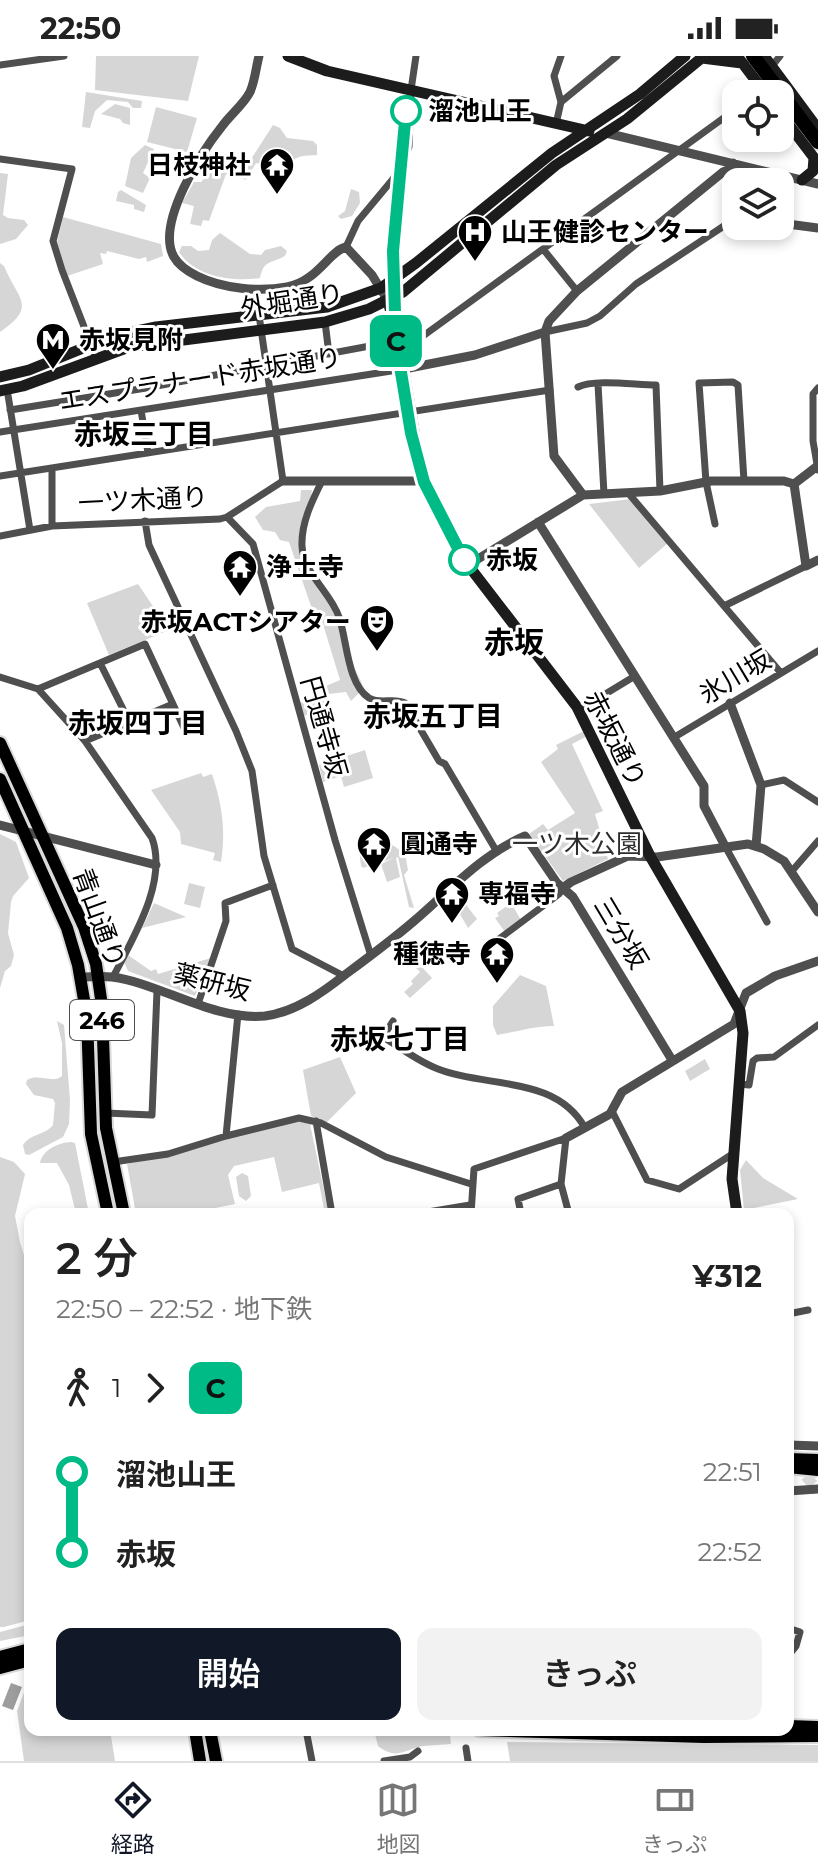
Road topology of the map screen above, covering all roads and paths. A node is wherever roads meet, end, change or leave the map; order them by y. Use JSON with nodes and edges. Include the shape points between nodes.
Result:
{"nodes":[{"id":1,"x":64,"y":56,"type":"edge"},
{"id":2,"x":259,"y":56,"type":"edge"},
{"id":3,"x":288,"y":56,"type":"edge"},
{"id":4,"x":416,"y":56,"type":"edge"},
{"id":5,"x":561,"y":56,"type":"edge"},
{"id":6,"x":617,"y":56,"type":"edge"},
{"id":7,"x":685,"y":56,"type":"edge"},
{"id":8,"x":764,"y":56,"type":"edge"},
{"id":9,"x":780,"y":56,"type":"edge"},
{"id":10,"x":703,"y":57,"type":"edge"},
{"id":11,"x":745,"y":57,"type":"edge"},
{"id":12,"x":0,"y":65,"type":"edge"},
{"id":13,"x":772,"y":66,"type":"junction"},
{"id":14,"x":761,"y":80,"type":"edge"},
{"id":15,"x":411,"y":90,"type":"junction"},
{"id":16,"x":561,"y":102,"type":"junction"},
{"id":17,"x":794,"y":118,"type":"edge"},
{"id":18,"x":722,"y":119,"type":"edge"},
{"id":19,"x":556,"y":124,"type":"junction"},
{"id":20,"x":794,"y":125,"type":"edge"},
{"id":21,"x":818,"y":129,"type":"edge"},
{"id":22,"x":794,"y":130,"type":"edge"},
{"id":23,"x":587,"y":131,"type":"junction"},
{"id":24,"x":606,"y":133,"type":"junction"},
{"id":25,"x":818,"y":144,"type":"edge"},
{"id":26,"x":679,"y":150,"type":"junction"},
{"id":27,"x":0,"y":159,"type":"edge"},
{"id":28,"x":817,"y":159,"type":"edge"},
{"id":29,"x":732,"y":166,"type":"junction"},
{"id":30,"x":802,"y":180,"type":"junction"},
{"id":31,"x":818,"y":184,"type":"edge"},
{"id":32,"x":794,"y":225,"type":"edge"},
{"id":33,"x":722,"y":227,"type":"edge"},
{"id":34,"x":818,"y":228,"type":"edge"},
{"id":35,"x":346,"y":247,"type":"junction"},
{"id":36,"x":543,"y":249,"type":"junction"},
{"id":37,"x":381,"y":288,"type":"junction"},
{"id":38,"x":577,"y":291,"type":"junction"},
{"id":39,"x":388,"y":301,"type":"junction"},
{"id":40,"x":259,"y":315,"type":"junction"},
{"id":41,"x":325,"y":322,"type":"junction"},
{"id":42,"x":261,"y":330,"type":"junction"},
{"id":43,"x":545,"y":332,"type":"junction"},
{"id":44,"x":399,"y":342,"type":"junction"},
{"id":45,"x":91,"y":345,"type":"junction"},
{"id":46,"x":329,"y":354,"type":"junction"},
{"id":47,"x":97,"y":360,"type":"junction"},
{"id":48,"x":265,"y":365,"type":"junction"},
{"id":49,"x":404,"y":369,"type":"junction"},
{"id":50,"x":0,"y":377,"type":"edge"},
{"id":51,"x":598,"y":384,"type":"junction"},
{"id":52,"x":578,"y":387,"type":"dead end"},
{"id":53,"x":146,"y":388,"type":"junction"},
{"id":54,"x":818,"y":388,"type":"edge"},
{"id":55,"x":4,"y":390,"type":"edge"},
{"id":56,"x":268,"y":390,"type":"junction"},
{"id":57,"x":550,"y":390,"type":"junction"},
{"id":58,"x":144,"y":409,"type":"junction"},
{"id":59,"x":10,"y":410,"type":"junction"},
{"id":60,"x":412,"y":411,"type":"junction"},
{"id":61,"x":13,"y":430,"type":"junction"},
{"id":62,"x":0,"y":432,"type":"edge"},
{"id":63,"x":275,"y":432,"type":"junction"},
{"id":64,"x":148,"y":453,"type":"junction"},
{"id":65,"x":52,"y":468,"type":"junction"},
{"id":66,"x":817,"y":468,"type":"edge"},
{"id":67,"x":20,"y":474,"type":"junction"},
{"id":68,"x":0,"y":476,"type":"edge"},
{"id":69,"x":422,"y":479,"type":"junction"},
{"id":70,"x":283,"y":481,"type":"junction"},
{"id":71,"x":322,"y":481,"type":"junction"},
{"id":72,"x":744,"y":481,"type":"junction"},
{"id":73,"x":706,"y":482,"type":"junction"},
{"id":74,"x":794,"y":484,"type":"junction"},
{"id":75,"x":660,"y":491,"type":"junction"},
{"id":76,"x":604,"y":494,"type":"junction"},
{"id":77,"x":629,"y":494,"type":"junction"},
{"id":78,"x":583,"y":495,"type":"junction"},
{"id":79,"x":227,"y":517,"type":"junction"},
{"id":80,"x":145,"y":521,"type":"junction"},
{"id":81,"x":538,"y":522,"type":"junction"},
{"id":82,"x":715,"y":524,"type":"dead end"},
{"id":83,"x":52,"y":526,"type":"junction"},
{"id":84,"x":30,"y":530,"type":"junction"},
{"id":85,"x":0,"y":536,"type":"edge"},
{"id":86,"x":818,"y":560,"type":"edge"},
{"id":87,"x":468,"y":565,"type":"junction"},
{"id":88,"x":806,"y":566,"type":"junction"},
{"id":89,"x":724,"y":606,"type":"junction"},
{"id":90,"x":818,"y":651,"type":"edge"},
{"id":91,"x":100,"y":663,"type":"junction"},
{"id":92,"x":781,"y":673,"type":"junction"},
{"id":93,"x":635,"y":676,"type":"junction"},
{"id":94,"x":0,"y":677,"type":"edge"},
{"id":95,"x":38,"y":689,"type":"junction"},
{"id":96,"x":730,"y":703,"type":"junction"},
{"id":97,"x":173,"y":704,"type":"junction"},
{"id":98,"x":579,"y":710,"type":"junction"},
{"id":99,"x":130,"y":723,"type":"junction"},
{"id":100,"x":185,"y":730,"type":"dead end"},
{"id":101,"x":673,"y":738,"type":"junction"},
{"id":102,"x":85,"y":741,"type":"junction"},
{"id":103,"x":0,"y":743,"type":"edge"},
{"id":104,"x":0,"y":779,"type":"edge"},
{"id":105,"x":761,"y":785,"type":"junction"},
{"id":106,"x":818,"y":802,"type":"edge"},
{"id":107,"x":0,"y":825,"type":"edge"},
{"id":108,"x":23,"y":830,"type":"junction"},
{"id":109,"x":43,"y":835,"type":"junction"},
{"id":110,"x":525,"y":836,"type":"joint"},
{"id":111,"x":818,"y":841,"type":"edge"},
{"id":112,"x":725,"y":846,"type":"junction"},
{"id":113,"x":756,"y":846,"type":"junction"},
{"id":114,"x":497,"y":852,"type":"junction"},
{"id":115,"x":650,"y":856,"type":"junction"},
{"id":116,"x":156,"y":865,"type":"junction"},
{"id":117,"x":792,"y":871,"type":"junction"},
{"id":118,"x":273,"y":885,"type":"junction"},
{"id":119,"x":564,"y":887,"type":"junction"},
{"id":120,"x":813,"y":894,"type":"edge"},
{"id":121,"x":818,"y":912,"type":"edge"},
{"id":122,"x":767,"y":922,"type":"dead end"},
{"id":123,"x":499,"y":939,"type":"dead end"},
{"id":124,"x":371,"y":956,"type":"junction"},
{"id":125,"x":818,"y":961,"type":"edge"},
{"id":126,"x":344,"y":976,"type":"junction"},
{"id":127,"x":81,"y":977,"type":"junction"},
{"id":128,"x":107,"y":977,"type":"junction"},
{"id":129,"x":157,"y":991,"type":"junction"},
{"id":130,"x":198,"y":1004,"type":"junction"},
{"id":131,"x":740,"y":1011,"type":"junction"},
{"id":132,"x":238,"y":1014,"type":"junction"},
{"id":133,"x":393,"y":1021,"type":"dead end"},
{"id":134,"x":818,"y":1025,"type":"edge"},
{"id":135,"x":672,"y":1060,"type":"junction"},
{"id":136,"x":740,"y":1084,"type":"junction"},
{"id":137,"x":612,"y":1111,"type":"junction"},
{"id":138,"x":105,"y":1113,"type":"junction"},
{"id":139,"x":316,"y":1121,"type":"junction"},
{"id":140,"x":585,"y":1128,"type":"junction"},
{"id":141,"x":226,"y":1136,"type":"junction"},
{"id":142,"x":566,"y":1138,"type":"junction"},
{"id":143,"x":734,"y":1153,"type":"junction"},
{"id":144,"x":113,"y":1162,"type":"junction"},
{"id":145,"x":471,"y":1184,"type":"junction"},
{"id":146,"x":561,"y":1184,"type":"junction"},
{"id":147,"x":107,"y":1208,"type":"edge"},
{"id":148,"x":123,"y":1208,"type":"edge"},
{"id":149,"x":331,"y":1208,"type":"edge"},
{"id":150,"x":471,"y":1208,"type":"edge"},
{"id":151,"x":520,"y":1208,"type":"edge"},
{"id":152,"x":567,"y":1208,"type":"edge"},
{"id":153,"x":736,"y":1208,"type":"edge"},
{"id":154,"x":808,"y":1310,"type":"dead end"},
{"id":155,"x":794,"y":1313,"type":"edge"},
{"id":156,"x":794,"y":1445,"type":"edge"},
{"id":157,"x":818,"y":1446,"type":"edge"},
{"id":158,"x":794,"y":1457,"type":"edge"},
{"id":159,"x":818,"y":1460,"type":"edge"},
{"id":160,"x":794,"y":1463,"type":"edge"},
{"id":161,"x":794,"y":1468,"type":"edge"},
{"id":162,"x":818,"y":1470,"type":"edge"},
{"id":163,"x":806,"y":1476,"type":"tunnel mouth"},
{"id":164,"x":794,"y":1491,"type":"edge"},
{"id":165,"x":816,"y":1492,"type":"edge"},
{"id":166,"x":794,"y":1630,"type":"edge"},
{"id":167,"x":794,"y":1648,"type":"edge"},
{"id":168,"x":24,"y":1651,"type":"edge"},
{"id":169,"x":0,"y":1657,"type":"edge"},
{"id":170,"x":24,"y":1662,"type":"edge"},
{"id":171,"x":0,"y":1668,"type":"edge"},
{"id":172,"x":818,"y":1727,"type":"edge"},
{"id":173,"x":794,"y":1730,"type":"edge"},
{"id":174,"x":794,"y":1732,"type":"edge"},
{"id":175,"x":196,"y":1736,"type":"edge"},
{"id":176,"x":211,"y":1736,"type":"edge"},
{"id":177,"x":307,"y":1736,"type":"edge"},
{"id":178,"x":672,"y":1736,"type":"edge"},
{"id":179,"x":718,"y":1736,"type":"edge"},
{"id":180,"x":818,"y":1736,"type":"edge"},
{"id":181,"x":466,"y":1748,"type":"dead end"},
{"id":182,"x":418,"y":1751,"type":"dead end"},
{"id":183,"x":200,"y":1761,"type":"edge"},
{"id":184,"x":216,"y":1761,"type":"edge"},
{"id":185,"x":312,"y":1761,"type":"edge"},
{"id":186,"x":384,"y":1761,"type":"edge"},
{"id":187,"x":468,"y":1761,"type":"edge"}],
"edges":[{"from":1,"to":12,"type":"street"},
{"from":2,"to":35,"type":"street","via":[[250,93],[210,143],[181,196],[170,234],[174,258],[199,277],[222,285],[283,288],[310,278]]},
{"from":3,"to":15,"type":"main road","via":[[327,71]]},
{"from":4,"to":15,"type":"street"},
{"from":5,"to":16,"type":"street","via":[[554,76]]},
{"from":6,"to":16,"type":"street"},
{"from":7,"to":23,"type":"main road","name":"外堀通り"},
{"from":8,"to":13,"type":"main road"},
{"from":9,"to":13,"type":"street"},
{"from":10,"to":11,"type":"main road"},
{"from":10,"to":24,"type":"main road","name":"外堀通り"},
{"from":11,"to":14,"type":"highway"},
{"from":11,"to":25,"type":"highway"},
{"from":13,"to":21,"type":"main road"},
{"from":15,"to":19,"type":"main road"},
{"from":15,"to":35,"type":"street","via":[[409,147]]},
{"from":16,"to":19,"type":"street"},
{"from":17,"to":25,"type":"main road"},
{"from":18,"to":26,"type":"street"},
{"from":19,"to":23,"type":"main road"},
{"from":20,"to":28,"type":"highway"},
{"from":22,"to":28,"type":"main road"},
{"from":23,"to":24,"type":"main road"},
{"from":23,"to":37,"type":"main road","name":"外堀通り"},
{"from":24,"to":26,"type":"street"},
{"from":24,"to":39,"type":"main road","name":"外堀通り","via":[[556,165]]},
{"from":26,"to":29,"type":"street"},
{"from":26,"to":36,"type":"street"},
{"from":27,"to":45,"type":"street","via":[[72,169],[53,241]]},
{"from":28,"to":30,"type":"main road"},
{"from":29,"to":30,"type":"street"},
{"from":29,"to":38,"type":"street"},
{"from":30,"to":31,"type":"street"},
{"from":32,"to":34,"type":"street"},
{"from":33,"to":43,"type":"street","via":[[636,284],[600,316]]},
{"from":35,"to":37,"type":"street"},
{"from":36,"to":38,"type":"street"},
{"from":36,"to":44,"type":"street","via":[[423,336]]},
{"from":37,"to":39,"type":"street"},
{"from":37,"to":40,"type":"main road","name":"外堀通り","via":[[346,303]]},
{"from":38,"to":43,"type":"street"},
{"from":39,"to":41,"type":"main road","name":"外堀通り"},
{"from":39,"to":44,"type":"main road","name":"赤坂通り"},
{"from":40,"to":42,"type":"street"},
{"from":40,"to":45,"type":"main road","name":"外堀通り","via":[[156,327]]},
{"from":41,"to":42,"type":"main road","name":"外堀通り"},
{"from":41,"to":46,"type":"street"},
{"from":42,"to":47,"type":"main road","name":"外堀通り","via":[[158,341]]},
{"from":42,"to":48,"type":"street"},
{"from":43,"to":49,"type":"street","name":"エスプラナード赤坂通り","via":[[475,355]]},
{"from":43,"to":57,"type":"street"},
{"from":44,"to":46,"type":"street"},
{"from":44,"to":49,"type":"main road","name":"赤坂通り"},
{"from":45,"to":47,"type":"street"},
{"from":45,"to":50,"type":"main road","name":"外堀通り"},
{"from":46,"to":48,"type":"street"},
{"from":47,"to":55,"type":"main road","name":"外堀通り"},
{"from":48,"to":53,"type":"street"},
{"from":48,"to":56,"type":"street"},
{"from":49,"to":56,"type":"street","name":"エスプラナード赤坂通り"},
{"from":49,"to":60,"type":"main road","name":"赤坂通り"},
{"from":51,"to":52,"type":"street"},
{"from":51,"to":75,"type":"street","via":[[656,385]]},
{"from":51,"to":76,"type":"street"},
{"from":53,"to":58,"type":"street"},
{"from":53,"to":59,"type":"street"},
{"from":54,"to":66,"type":"street","via":[[813,394]]},
{"from":55,"to":59,"type":"street"},
{"from":56,"to":58,"type":"street","name":"エスプラナード赤坂通り"},
{"from":56,"to":63,"type":"street"},
{"from":57,"to":60,"type":"street"},
{"from":57,"to":78,"type":"street","via":[[555,458]]},
{"from":58,"to":61,"type":"street","name":"エスプラナード赤坂通り"},
{"from":58,"to":64,"type":"street"},
{"from":59,"to":61,"type":"street"},
{"from":60,"to":63,"type":"street"},
{"from":60,"to":69,"type":"main road","name":"赤坂通り"},
{"from":61,"to":62,"type":"street","name":"エスプラナード赤坂通り"},
{"from":61,"to":67,"type":"street"},
{"from":63,"to":64,"type":"street"},
{"from":63,"to":70,"type":"street"},
{"from":64,"to":65,"type":"street"},
{"from":65,"to":67,"type":"street"},
{"from":65,"to":83,"type":"street"},
{"from":66,"to":74,"type":"street"},
{"from":67,"to":68,"type":"street"},
{"from":67,"to":84,"type":"street"},
{"from":69,"to":71,"type":"street"},
{"from":69,"to":87,"type":"main road","name":"赤坂通り"},
{"from":70,"to":71,"type":"street"},
{"from":70,"to":79,"type":"street","name":"一ツ木通り"},
{"from":71,"to":114,"type":"street","via":[[308,511],[302,546],[306,562],[339,615],[347,658],[362,691],[377,701],[405,703]]},
{"from":72,"to":73,"type":"street"},
{"from":72,"to":73,"type":"street","via":[[738,385],[733,382],[699,383]]},
{"from":72,"to":74,"type":"street"},
{"from":73,"to":75,"type":"street"},
{"from":73,"to":82,"type":"street"},
{"from":74,"to":88,"type":"street"},
{"from":75,"to":77,"type":"street"},
{"from":76,"to":77,"type":"street"},
{"from":76,"to":78,"type":"street"},
{"from":77,"to":89,"type":"street"},
{"from":78,"to":81,"type":"street"},
{"from":79,"to":80,"type":"street","name":"一ツ木通り"},
{"from":79,"to":124,"type":"street","name":"円通寺坂","via":[[253,544]]},
{"from":80,"to":83,"type":"street","name":"一ツ木通り"},
{"from":80,"to":118,"type":"street","via":[[149,545],[252,771]]},
{"from":81,"to":87,"type":"street"},
{"from":81,"to":93,"type":"street"},
{"from":83,"to":84,"type":"street","name":"一ツ木通り"},
{"from":84,"to":85,"type":"street","name":"一ツ木通り"},
{"from":86,"to":88,"type":"street"},
{"from":87,"to":98,"type":"main road","name":"赤坂通り"},
{"from":88,"to":89,"type":"street"},
{"from":89,"to":92,"type":"street"},
{"from":90,"to":92,"type":"street","name":"氷川坂"},
{"from":91,"to":95,"type":"street"},
{"from":91,"to":97,"type":"street","via":[[145,644]]},
{"from":91,"to":99,"type":"street"},
{"from":92,"to":96,"type":"street","name":"氷川坂"},
{"from":93,"to":98,"type":"street"},
{"from":93,"to":101,"type":"street"},
{"from":94,"to":95,"type":"street"},
{"from":95,"to":102,"type":"street"},
{"from":96,"to":101,"type":"street","name":"氷川坂"},
{"from":96,"to":105,"type":"street"},
{"from":97,"to":99,"type":"street"},
{"from":97,"to":100,"type":"street"},
{"from":98,"to":115,"type":"main road","name":"赤坂通り"},
{"from":99,"to":102,"type":"street"},
{"from":101,"to":112,"type":"street","via":[[704,786],[704,806]]},
{"from":102,"to":116,"type":"street","via":[[148,830]]},
{"from":103,"to":109,"type":"main road","name":"青山通り","number":"246"},
{"from":104,"to":108,"type":"main road","name":"青山通り","number":"246"},
{"from":105,"to":106,"type":"street","via":[[784,780]]},
{"from":105,"to":113,"type":"street"},
{"from":107,"to":108,"type":"street"},
{"from":108,"to":109,"type":"street"},
{"from":108,"to":127,"type":"main road","name":"青山通り","number":"246","via":[[67,928]]},
{"from":109,"to":116,"type":"street"},
{"from":109,"to":128,"type":"main road","name":"青山通り","number":"246"},
{"from":110,"to":114,"type":"street","name":"薬研坂"},
{"from":110,"to":119,"type":"street","name":"三分坂"},
{"from":111,"to":117,"type":"street"},
{"from":112,"to":113,"type":"street"},
{"from":112,"to":115,"type":"street"},
{"from":112,"to":122,"type":"street"},
{"from":113,"to":117,"type":"street"},
{"from":114,"to":124,"type":"street","name":"薬研坂"},
{"from":115,"to":119,"type":"street","via":[[628,856]]},
{"from":115,"to":131,"type":"main road","name":"赤坂通り"},
{"from":116,"to":128,"type":"street","via":[[147,907]]},
{"from":117,"to":120,"type":"street"},
{"from":118,"to":126,"type":"street","via":[[292,949]]},
{"from":118,"to":130,"type":"street","via":[[225,903],[226,921]]},
{"from":119,"to":123,"type":"street"},
{"from":119,"to":135,"type":"street","name":"三分坂"},
{"from":120,"to":121,"type":"street"},
{"from":124,"to":126,"type":"street","name":"薬研坂"},
{"from":125,"to":131,"type":"street","via":[[746,993]]},
{"from":126,"to":132,"type":"street","name":"薬研坂","via":[[279,1013]]},
{"from":127,"to":128,"type":"street"},
{"from":127,"to":147,"type":"main road","name":"青山通り","number":"246","via":[[91,1134]]},
{"from":128,"to":129,"type":"street","name":"薬研坂"},
{"from":128,"to":138,"type":"main road","name":"青山通り","number":"246"},
{"from":129,"to":130,"type":"street","name":"薬研坂"},
{"from":129,"to":138,"type":"street","via":[[152,1115]]},
{"from":130,"to":132,"type":"street","name":"薬研坂"},
{"from":131,"to":135,"type":"street","via":[[734,1024]]},
{"from":131,"to":136,"type":"main road","name":"赤坂通り"},
{"from":132,"to":141,"type":"street"},
{"from":133,"to":140,"type":"street","via":[[383,1037],[435,1068],[466,1079],[545,1092]]},
{"from":134,"to":136,"type":"street","via":[[774,1057],[753,1061],[749,1085]]},
{"from":135,"to":137,"type":"street","via":[[622,1092]]},
{"from":136,"to":143,"type":"main road","name":"赤坂通り"},
{"from":137,"to":140,"type":"street"},
{"from":137,"to":143,"type":"street","via":[[652,1184],[679,1189]]},
{"from":138,"to":144,"type":"main road","name":"青山通り","number":"246"},
{"from":139,"to":141,"type":"street","via":[[299,1118]]},
{"from":139,"to":145,"type":"street","via":[[386,1157]]},
{"from":139,"to":149,"type":"street"},
{"from":140,"to":142,"type":"street"},
{"from":141,"to":144,"type":"street","via":[[168,1154]]},
{"from":142,"to":145,"type":"street","via":[[474,1169]]},
{"from":142,"to":146,"type":"street"},
{"from":143,"to":153,"type":"main road","name":"赤坂通り"},
{"from":144,"to":148,"type":"main road","name":"青山通り","number":"246"},
{"from":145,"to":150,"type":"street"},
{"from":146,"to":151,"type":"street","via":[[518,1199]]},
{"from":146,"to":152,"type":"street"},
{"from":154,"to":155,"type":"street"},
{"from":156,"to":157,"type":"street"},
{"from":158,"to":159,"type":"main road","bridge":true},
{"from":160,"to":163,"type":"main road"},
{"from":161,"to":162,"type":"main road","bridge":true},
{"from":164,"to":165,"type":"street"},
{"from":166,"to":167,"type":"street","via":[[800,1632]]},
{"from":168,"to":169,"type":"main road"},
{"from":170,"to":171,"type":"main road"},
{"from":172,"to":173,"type":"main road"},
{"from":174,"to":180,"type":"main road"},
{"from":175,"to":183,"type":"main road"},
{"from":176,"to":184,"type":"main road"},
{"from":177,"to":185,"type":"street"},
{"from":178,"to":179,"type":"main road"},
{"from":181,"to":187,"type":"street"},
{"from":182,"to":186,"type":"street"}]}
